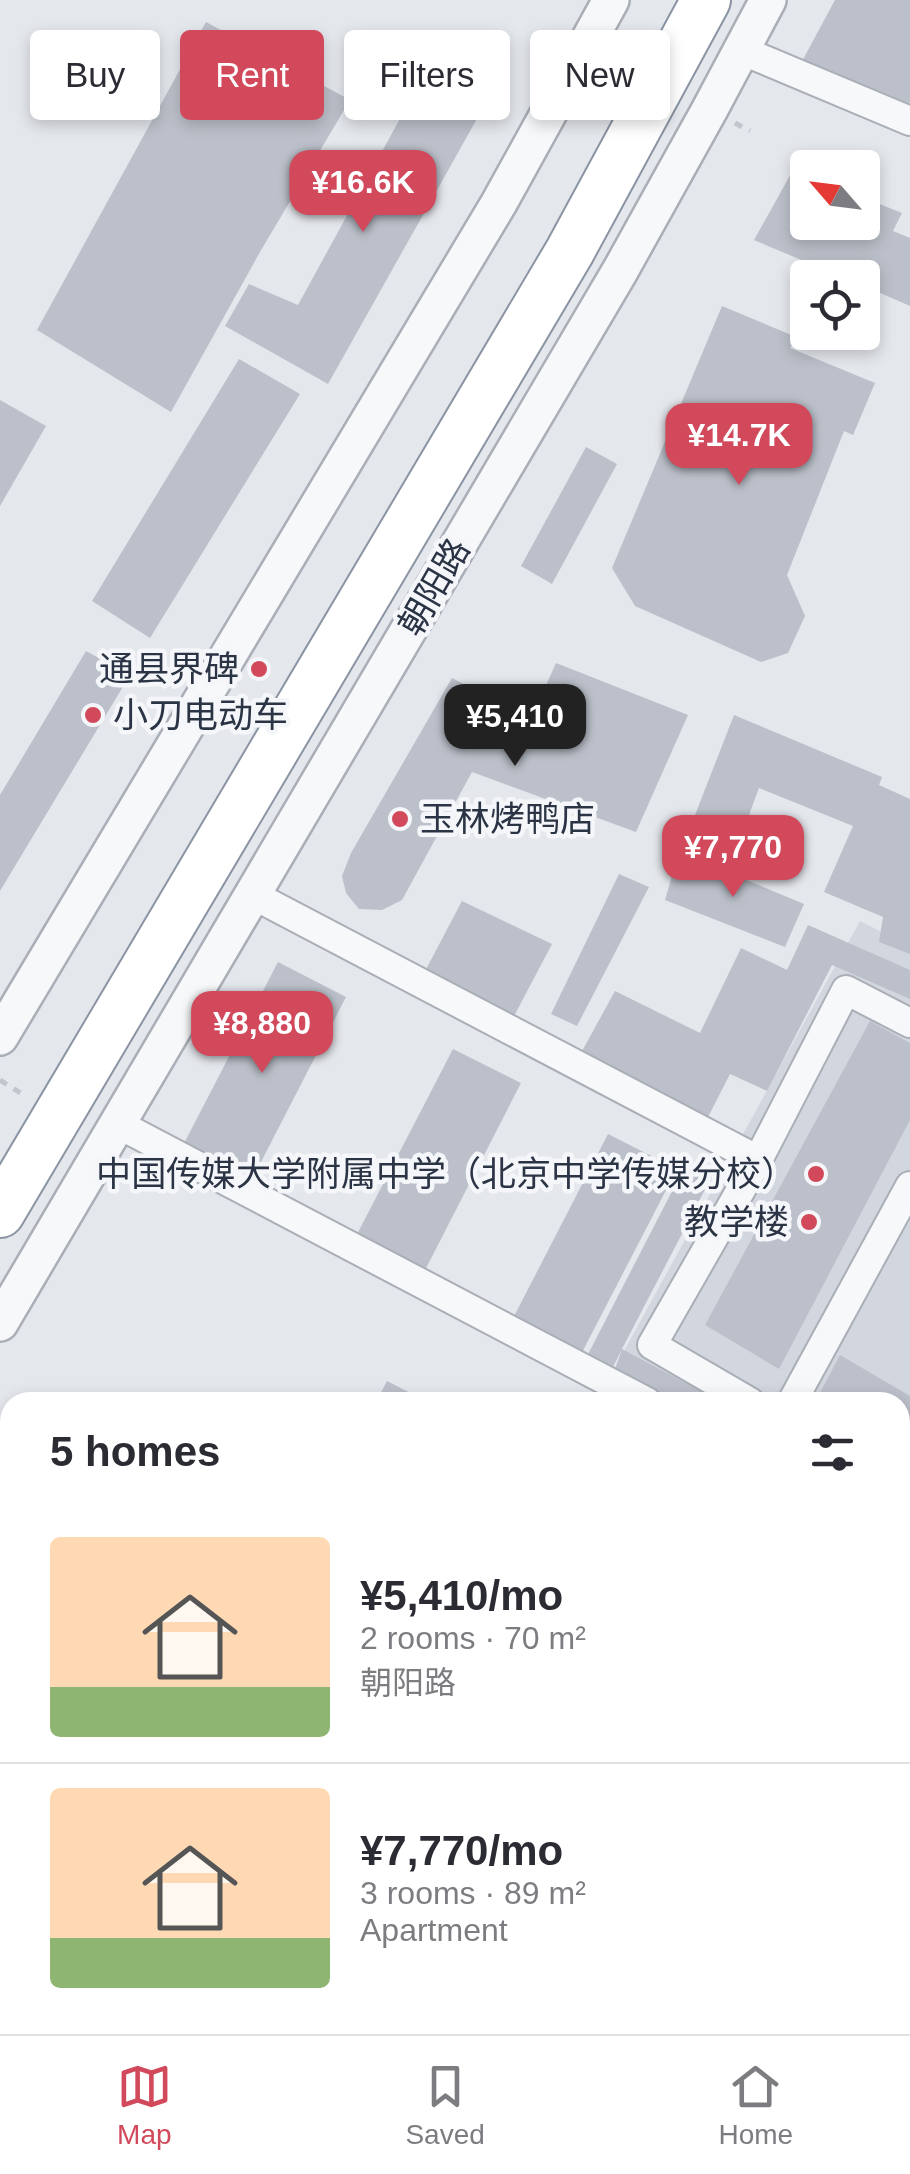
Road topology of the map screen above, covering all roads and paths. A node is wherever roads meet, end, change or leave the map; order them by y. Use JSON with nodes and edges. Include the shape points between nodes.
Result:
{"nodes":[{"id":1,"x":611,"y":0,"type":"edge"},
{"id":2,"x":671,"y":0,"type":"edge"},
{"id":3,"x":706,"y":0,"type":"edge"},
{"id":4,"x":768,"y":0,"type":"edge"},
{"id":5,"x":741,"y":50,"type":"junction"},
{"id":6,"x":910,"y":121,"type":"edge"},
{"id":7,"x":253,"y":894,"type":"junction"},
{"id":8,"x":910,"y":1023,"type":"edge"},
{"id":9,"x":0,"y":1037,"type":"edge"},
{"id":10,"x":118,"y":1124,"type":"junction"},
{"id":11,"x":0,"y":1152,"type":"edge"},
{"id":12,"x":758,"y":1160,"type":"junction"},
{"id":13,"x":910,"y":1186,"type":"edge"},
{"id":14,"x":0,"y":1213,"type":"edge"},
{"id":15,"x":0,"y":1322,"type":"edge"},
{"id":16,"x":628,"y":1392,"type":"edge"},
{"id":17,"x":732,"y":1392,"type":"edge"},
{"id":18,"x":797,"y":1392,"type":"edge"}],
"edges":[{"from":1,"to":9,"type":"street","via":[[498,203]]},
{"from":2,"to":11,"type":"highway","via":[[543,236]]},
{"from":3,"to":14,"type":"highway","name":"朝阳路","via":[[570,251]]},
{"from":4,"to":5,"type":"street","name":"朝阳路"},
{"from":5,"to":6,"type":"street"},
{"from":5,"to":7,"type":"street","name":"朝阳路","via":[[620,272]]},
{"from":7,"to":10,"type":"street","name":"朝阳路"},
{"from":7,"to":12,"type":"street"},
{"from":8,"to":12,"type":"street","via":[[846,990]]},
{"from":10,"to":15,"type":"street","name":"朝阳路"},
{"from":10,"to":16,"type":"street"},
{"from":12,"to":17,"type":"street","via":[[652,1346]]},
{"from":13,"to":18,"type":"street"}]}
